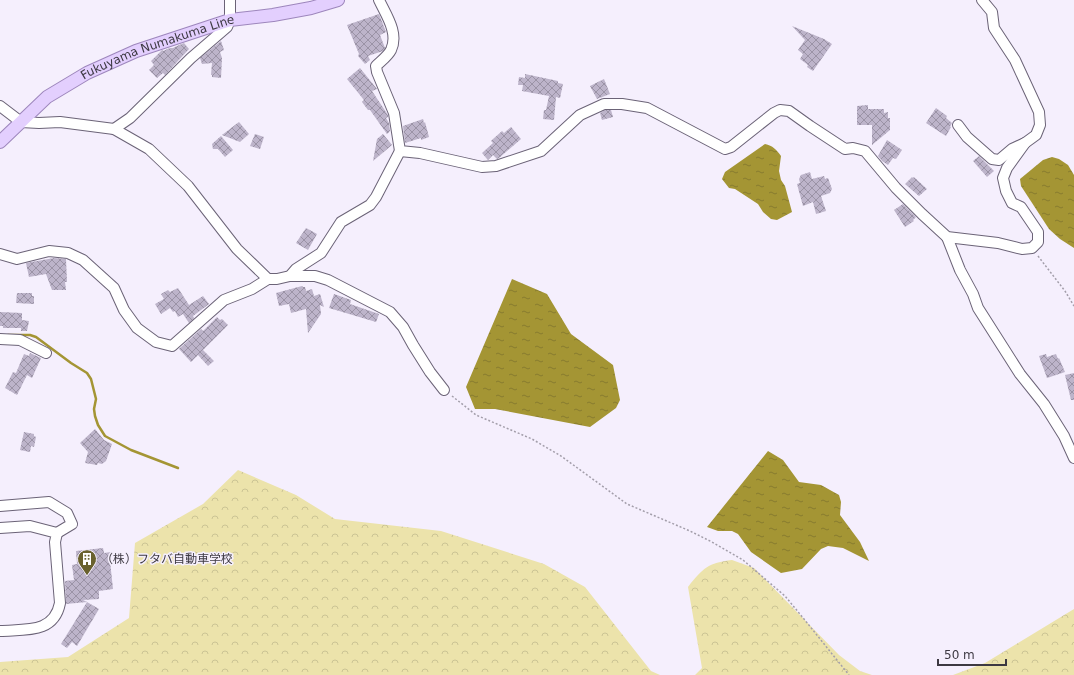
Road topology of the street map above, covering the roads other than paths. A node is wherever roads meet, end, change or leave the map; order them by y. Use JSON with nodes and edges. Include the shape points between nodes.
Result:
{"nodes":[{"id":1,"x":230,"y":0,"type":"edge"},
{"id":2,"x":338,"y":0,"type":"edge"},
{"id":3,"x":379,"y":0,"type":"edge"},
{"id":4,"x":982,"y":0,"type":"edge"},
{"id":5,"x":230,"y":20,"type":"junction"},
{"id":6,"x":0,"y":106,"type":"edge"},
{"id":7,"x":21,"y":122,"type":"junction"},
{"id":8,"x":958,"y":125,"type":"dead end"},
{"id":9,"x":114,"y":129,"type":"junction"},
{"id":10,"x":0,"y":142,"type":"edge"},
{"id":11,"x":1025,"y":143,"type":"junction"},
{"id":12,"x":400,"y":151,"type":"junction"},
{"id":13,"x":947,"y":237,"type":"junction"},
{"id":14,"x":0,"y":254,"type":"edge"},
{"id":15,"x":290,"y":276,"type":"junction"},
{"id":16,"x":268,"y":279,"type":"junction"},
{"id":17,"x":0,"y":339,"type":"edge"},
{"id":18,"x":46,"y":353,"type":"dead end"},
{"id":19,"x":444,"y":390,"type":"road end"},
{"id":20,"x":1074,"y":458,"type":"edge"},
{"id":21,"x":0,"y":506,"type":"edge"},
{"id":22,"x":0,"y":528,"type":"edge"},
{"id":23,"x":57,"y":533,"type":"junction"},
{"id":24,"x":0,"y":632,"type":"edge"}],
"edges":[{"from":1,"to":5,"type":"street"},
{"from":2,"to":5,"type":"main road","name":"Fukuyama Numakuma Line","via":[[311,8]]},
{"from":3,"to":12,"type":"street","via":[[394,40],[391,51],[376,66],[394,113]]},
{"from":4,"to":11,"type":"street","via":[[992,12],[994,28],[1015,60],[1039,112],[1040,125],[1036,135]]},
{"from":5,"to":7,"type":"main road","name":"Fukuyama Numakuma Line","via":[[136,51],[87,73],[47,97]]},
{"from":5,"to":9,"type":"street","via":[[227,27],[191,58],[130,118]]},
{"from":6,"to":7,"type":"street"},
{"from":7,"to":9,"type":"street","via":[[60,122]]},
{"from":7,"to":10,"type":"main road","name":"Fukuyama Numakuma Line"},
{"from":8,"to":11,"type":"street","via":[[967,137],[992,159],[999,160],[1012,149]]},
{"from":9,"to":16,"type":"street","via":[[149,149],[188,186],[237,249]]},
{"from":11,"to":13,"type":"street","via":[[1003,178],[1012,203],[1021,207],[1038,232],[1038,242],[1032,248],[1022,249],[998,243]]},
{"from":12,"to":13,"type":"street","via":[[482,167],[496,166],[541,151],[580,115],[604,104],[646,108],[725,149],[774,113],[780,110],[789,111],[845,149],[865,151],[896,188]]},
{"from":12,"to":15,"type":"street","via":[[370,204],[341,222],[321,253],[296,269]]},
{"from":13,"to":20,"type":"street","via":[[978,308],[1020,374],[1044,404]]},
{"from":14,"to":16,"type":"street","via":[[17,259],[49,251],[68,253],[83,260],[114,288],[124,310],[137,328],[156,342],[172,346],[224,300],[252,289]]},
{"from":15,"to":16,"type":"street"},
{"from":15,"to":19,"type":"street","via":[[316,276],[328,280],[390,312],[404,327],[413,346]]},
{"from":17,"to":18,"type":"street","via":[[20,340]]},
{"from":21,"to":23,"type":"street","via":[[49,502],[67,513],[72,524]]},
{"from":22,"to":23,"type":"street","via":[[30,526]]},
{"from":23,"to":24,"type":"street","via":[[55,542],[60,603],[58,611],[46,626]]}]}
